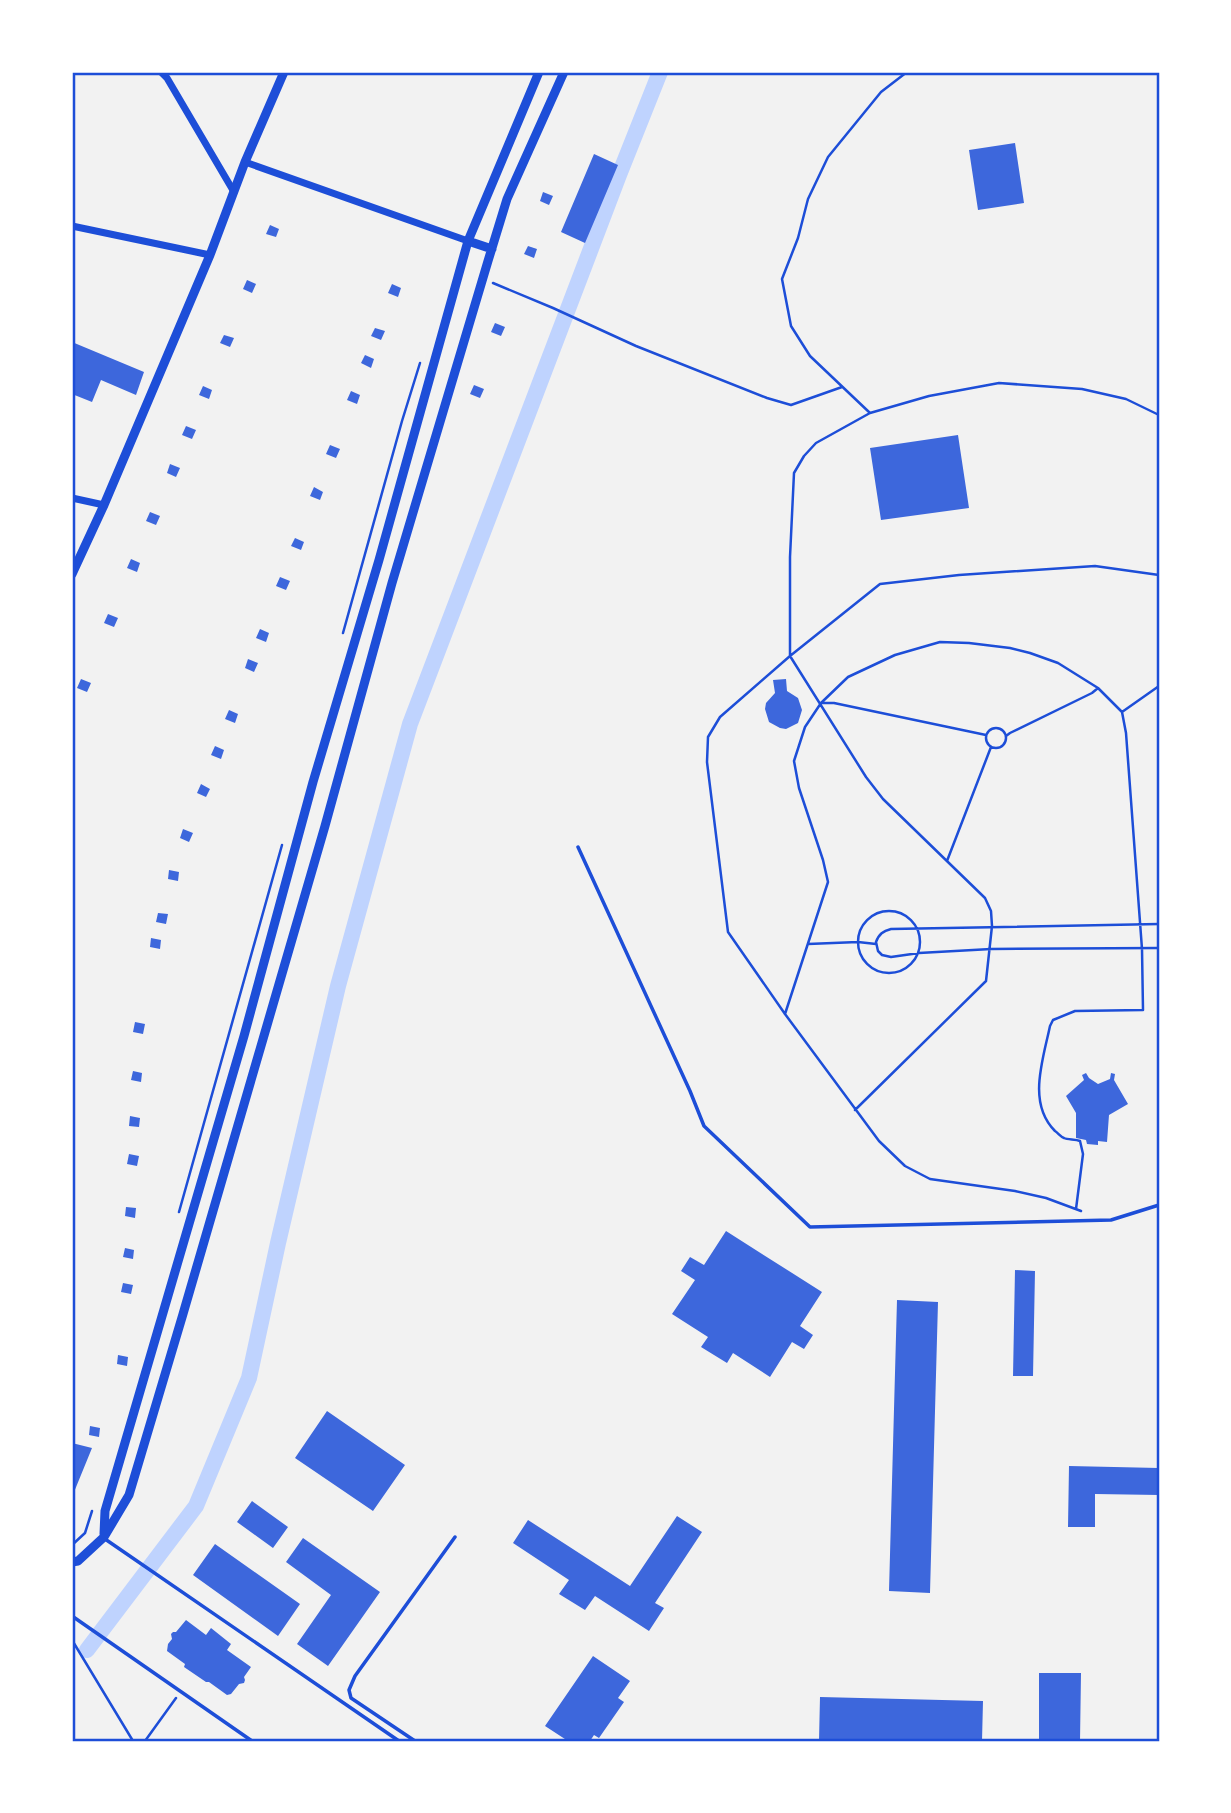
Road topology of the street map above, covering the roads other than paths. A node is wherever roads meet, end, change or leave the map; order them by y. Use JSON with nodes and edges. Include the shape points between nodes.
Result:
{"nodes":[{"id":1,"x":162,"y":72,"type":"edge"},
{"id":2,"x":284,"y":72,"type":"edge"},
{"id":3,"x":539,"y":72,"type":"edge"},
{"id":4,"x":564,"y":72,"type":"edge"},
{"id":5,"x":246,"y":162,"type":"junction"},
{"id":6,"x":234,"y":192,"type":"junction"},
{"id":7,"x":72,"y":226,"type":"edge"},
{"id":8,"x":468,"y":241,"type":"junction"},
{"id":9,"x":492,"y":249,"type":"junction"},
{"id":10,"x":210,"y":255,"type":"junction"},
{"id":11,"x":72,"y":498,"type":"edge"},
{"id":12,"x":103,"y":505,"type":"junction"},
{"id":13,"x":72,"y":574,"type":"edge"},
{"id":14,"x":578,"y":848,"type":"dead end"},
{"id":15,"x":1159,"y":1205,"type":"edge"},
{"id":16,"x":104,"y":1537,"type":"junction"},
{"id":17,"x":455,"y":1537,"type":"dead end"},
{"id":18,"x":72,"y":1562,"type":"edge"},
{"id":19,"x":72,"y":1616,"type":"edge"},
{"id":20,"x":252,"y":1741,"type":"edge"},
{"id":21,"x":399,"y":1741,"type":"edge"},
{"id":22,"x":415,"y":1741,"type":"edge"}],
"edges":[{"from":1,"to":6,"type":"street"},
{"from":2,"to":5,"type":"street"},
{"from":3,"to":8,"type":"street"},
{"from":4,"to":9,"type":"street","via":[[508,199]]},
{"from":5,"to":6,"type":"street"},
{"from":5,"to":8,"type":"street"},
{"from":6,"to":10,"type":"street"},
{"from":7,"to":10,"type":"street"},
{"from":8,"to":9,"type":"street"},
{"from":8,"to":16,"type":"street","via":[[105,1511]]},
{"from":9,"to":16,"type":"street","via":[[176,1340],[129,1495]]},
{"from":10,"to":12,"type":"street"},
{"from":11,"to":12,"type":"street"},
{"from":12,"to":13,"type":"street"},
{"from":14,"to":15,"type":"lane","via":[[704,1126],[810,1227],[1111,1220]]},
{"from":16,"to":18,"type":"street"},
{"from":16,"to":21,"type":"lane"},
{"from":17,"to":22,"type":"lane","via":[[349,1690],[351,1698]]},
{"from":19,"to":20,"type":"lane"}]}
